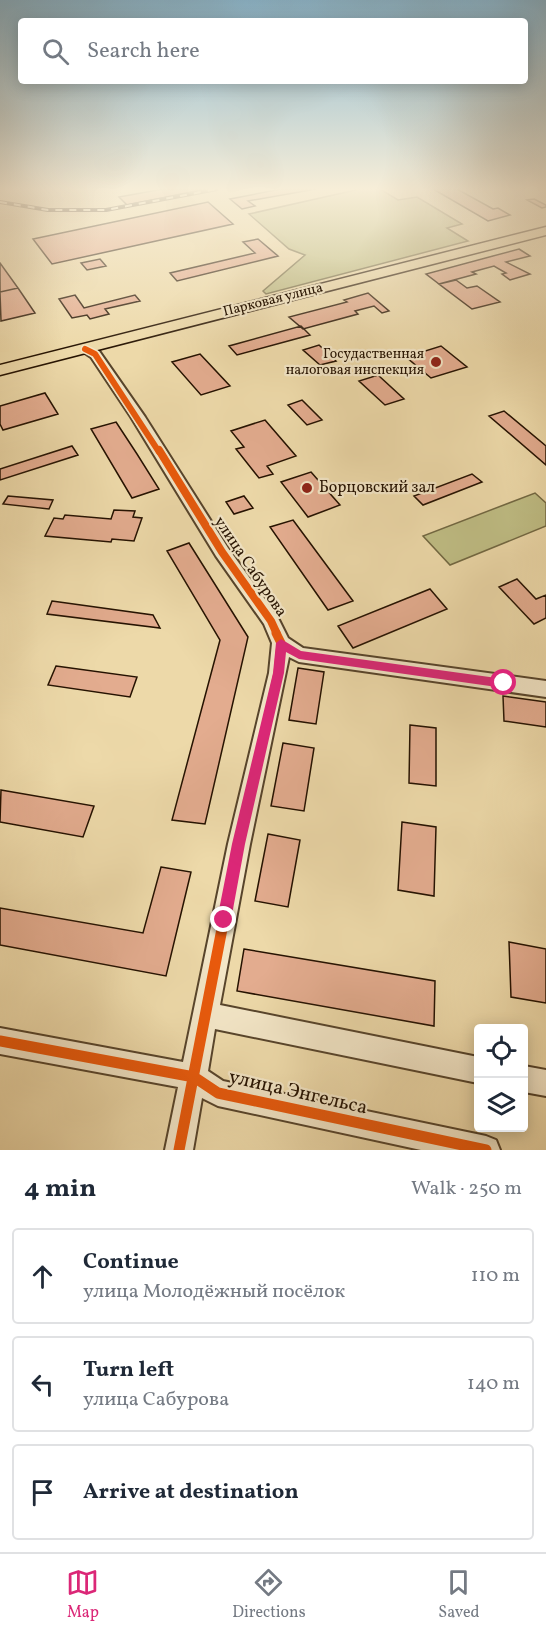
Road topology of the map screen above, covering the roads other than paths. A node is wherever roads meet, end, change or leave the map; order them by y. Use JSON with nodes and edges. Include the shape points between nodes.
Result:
{"nodes":[{"id":1,"x":500,"y":243,"type":"edge"},
{"id":2,"x":85,"y":349,"type":"junction"},
{"id":3,"x":0,"y":370,"type":"edge"},
{"id":4,"x":281,"y":643,"type":"junction"},
{"id":5,"x":546,"y":689,"type":"edge"},
{"id":6,"x":206,"y":1015,"type":"junction"},
{"id":7,"x":0,"y":1041,"type":"edge"},
{"id":8,"x":474,"y":1070,"type":"edge"},
{"id":9,"x":194,"y":1077,"type":"junction"},
{"id":10,"x":528,"y":1080,"type":"edge"},
{"id":11,"x":546,"y":1083,"type":"edge"},
{"id":12,"x":179,"y":1150,"type":"edge"},
{"id":13,"x":486,"y":1150,"type":"edge"}],
"edges":[{"from":1,"to":2,"type":"main road","name":"Парковая улица"},
{"from":2,"to":3,"type":"main road","name":"Парковая улица"},
{"from":2,"to":4,"type":"street","name":"улица Сабурова","via":[[95,354],[138,417],[222,552],[271,621]]},
{"from":4,"to":5,"type":"street","via":[[299,655]]},
{"from":4,"to":6,"type":"street","name":"улица Сабурова"},
{"from":6,"to":8,"type":"street"},
{"from":6,"to":9,"type":"street","name":"улица Сабурова"},
{"from":7,"to":9,"type":"street","name":"улица Энгельса"},
{"from":9,"to":12,"type":"street","name":"улица Сабурова"},
{"from":9,"to":13,"type":"street","name":"улица Энгельса","via":[[218,1093]]},
{"from":10,"to":11,"type":"street"}]}
